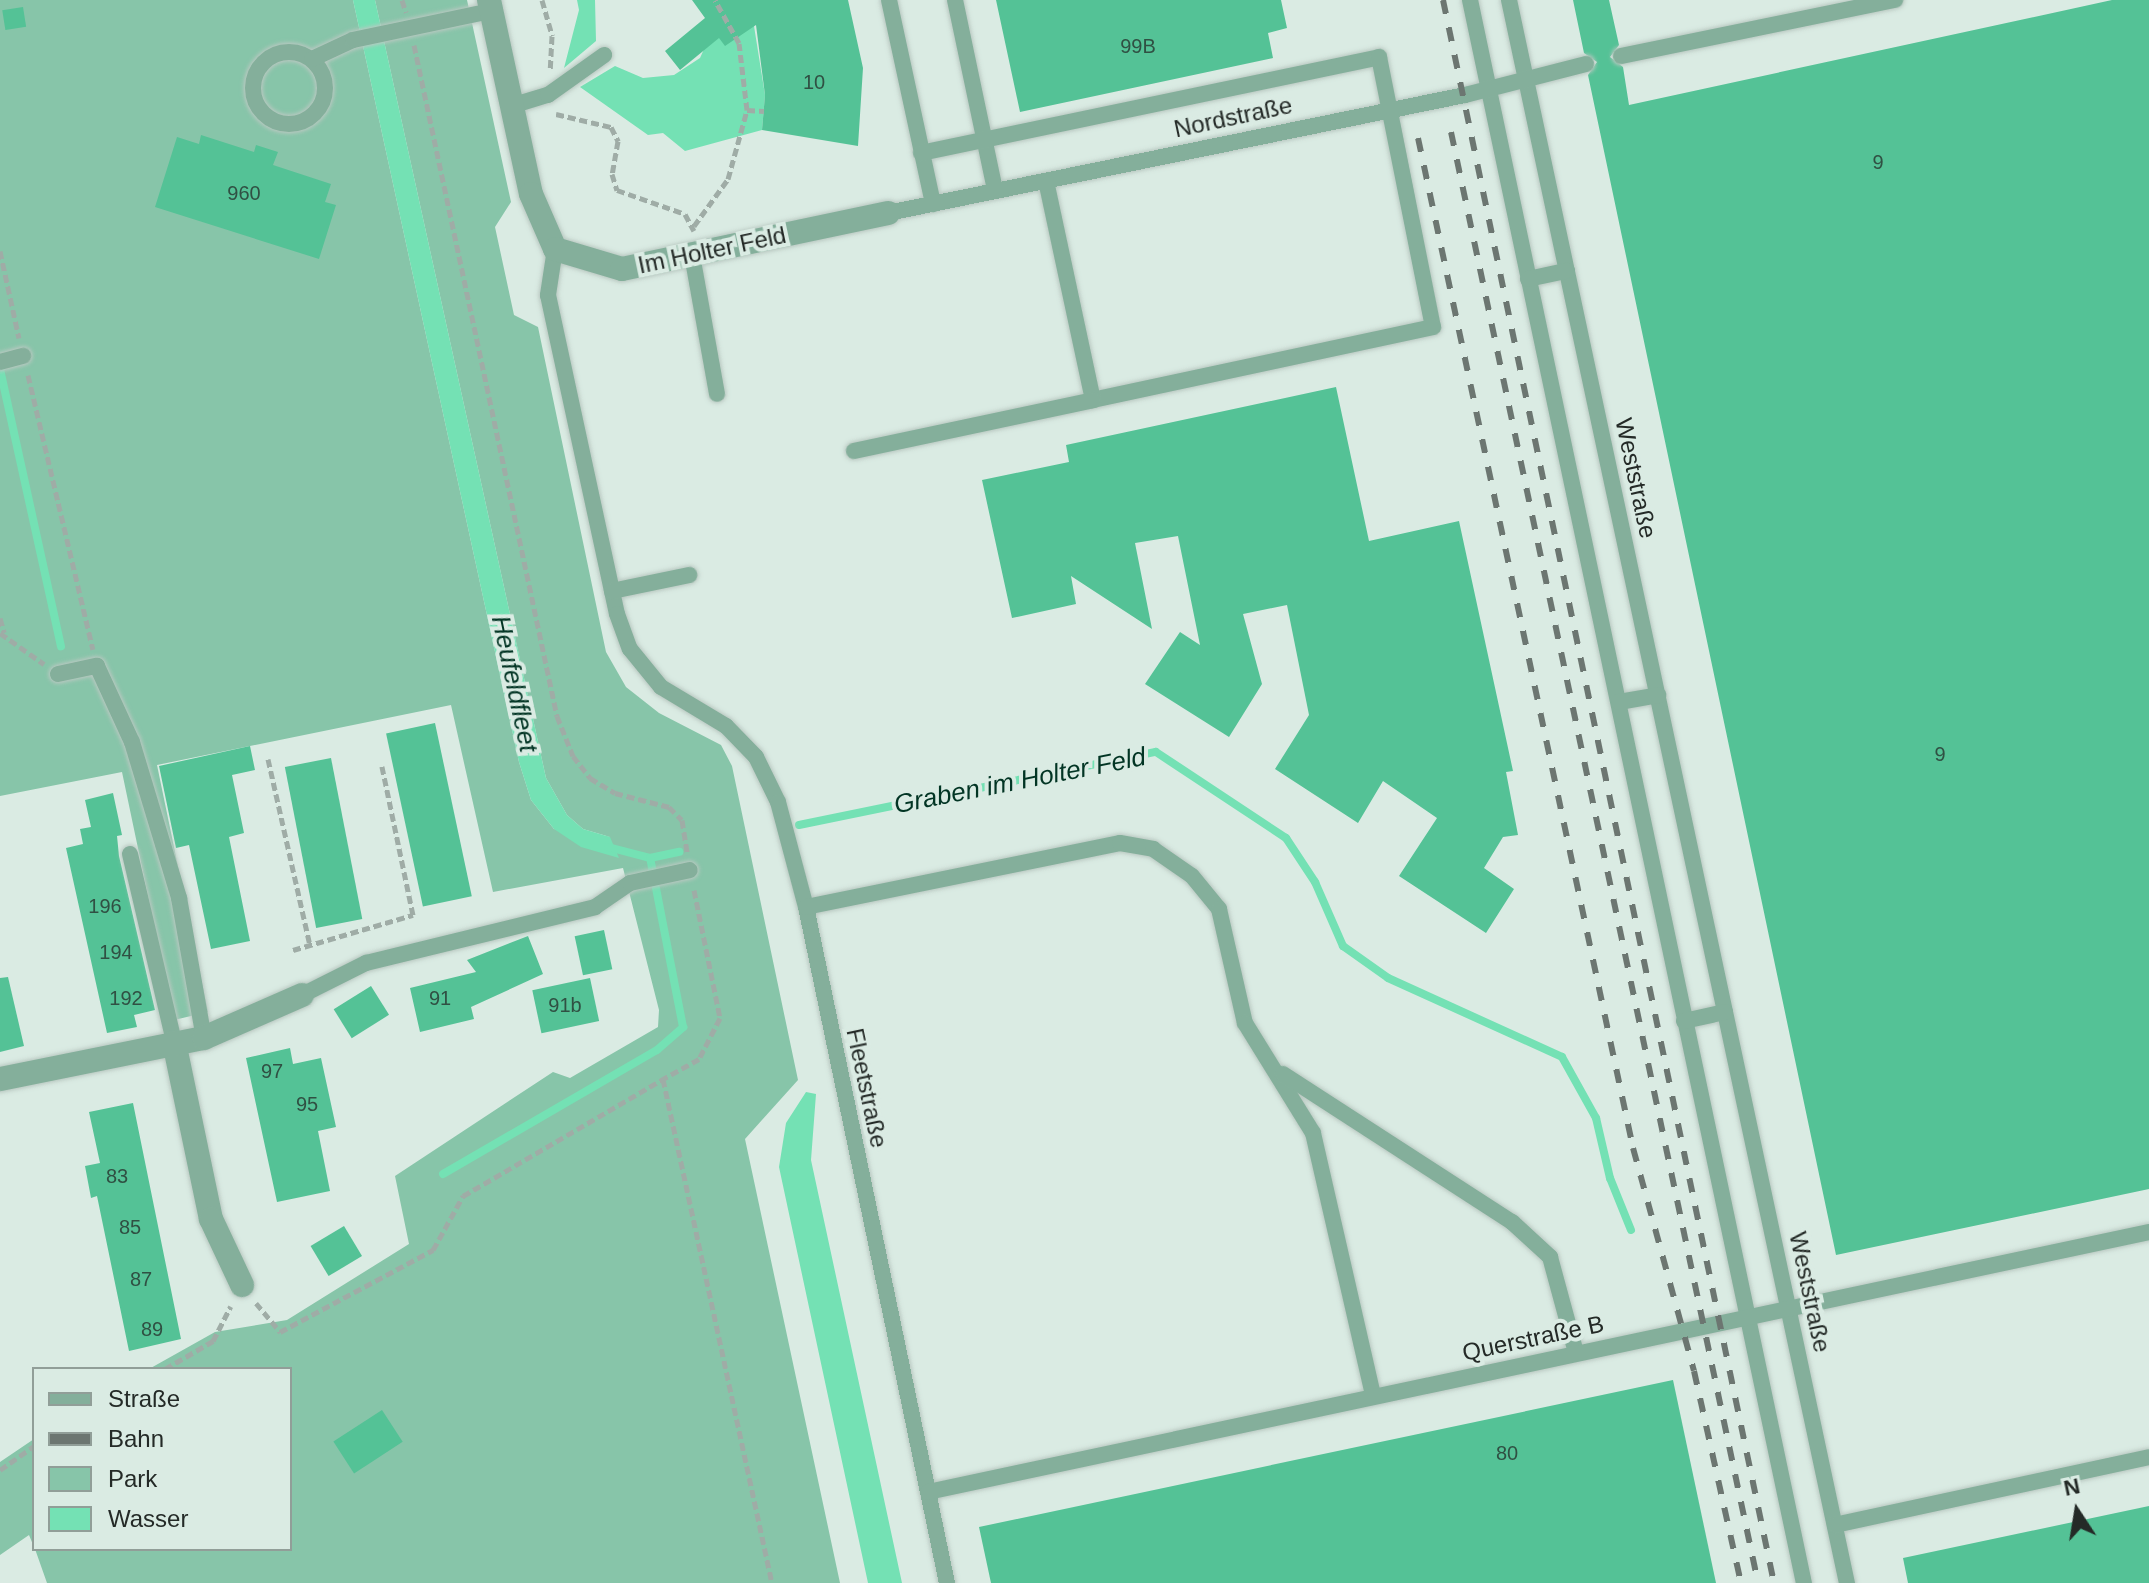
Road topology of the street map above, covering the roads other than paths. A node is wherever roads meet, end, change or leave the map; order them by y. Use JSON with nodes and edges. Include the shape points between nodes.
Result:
{"nodes":[{"id":1,"x":889,"y":0,"type":"edge"},
{"id":2,"x":955,"y":0,"type":"edge"},
{"id":3,"x":1470,"y":0,"type":"edge"},
{"id":4,"x":1509,"y":0,"type":"edge"},
{"id":5,"x":1895,"y":0,"type":"edge"},
{"id":6,"x":490,"y":5,"type":"edge"},
{"id":7,"x":604,"y":55,"type":"dead end"},
{"id":8,"x":1621,"y":56,"type":"dead end"},
{"id":9,"x":312,"y":59,"type":"junction"},
{"id":10,"x":1586,"y":64,"type":"dead end"},
{"id":11,"x":1527,"y":80,"type":"junction"},
{"id":12,"x":1488,"y":89,"type":"junction"},
{"id":13,"x":511,"y":106,"type":"junction"},
{"id":14,"x":1391,"y":109,"type":"junction"},
{"id":15,"x":984,"y":139,"type":"junction"},
{"id":16,"x":921,"y":153,"type":"junction"},
{"id":17,"x":1046,"y":181,"type":"junction"},
{"id":18,"x":995,"y":190,"type":"junction"},
{"id":19,"x":933,"y":204,"type":"junction"},
{"id":20,"x":888,"y":213,"type":"joint"},
{"id":21,"x":555,"y":249,"type":"junction"},
{"id":22,"x":692,"y":255,"type":"junction"},
{"id":23,"x":1567,"y":271,"type":"junction"},
{"id":24,"x":1528,"y":279,"type":"junction"},
{"id":25,"x":717,"y":394,"type":"dead end"},
{"id":26,"x":1093,"y":400,"type":"junction"},
{"id":27,"x":854,"y":451,"type":"dead end"},
{"id":28,"x":689,"y":575,"type":"dead end"},
{"id":29,"x":612,"y":591,"type":"junction"},
{"id":30,"x":58,"y":674,"type":"road end"},
{"id":31,"x":1658,"y":695,"type":"junction"},
{"id":32,"x":1619,"y":702,"type":"junction"},
{"id":33,"x":130,"y":854,"type":"dead end"},
{"id":34,"x":687,"y":870,"type":"road end"},
{"id":35,"x":806,"y":907,"type":"junction"},
{"id":36,"x":302,"y":995,"type":"joint"},
{"id":37,"x":1725,"y":1012,"type":"junction"},
{"id":38,"x":1684,"y":1021,"type":"junction"},
{"id":39,"x":204,"y":1038,"type":"junction"},
{"id":40,"x":174,"y":1042,"type":"junction"},
{"id":41,"x":1279,"y":1071,"type":"junction"},
{"id":42,"x":0,"y":1079,"type":"edge"},
{"id":43,"x":2149,"y":1232,"type":"edge"},
{"id":44,"x":242,"y":1285,"type":"road end"},
{"id":45,"x":1789,"y":1308,"type":"junction"},
{"id":46,"x":1747,"y":1318,"type":"junction"},
{"id":47,"x":1576,"y":1353,"type":"junction"},
{"id":48,"x":1373,"y":1396,"type":"junction"},
{"id":49,"x":2149,"y":1457,"type":"edge"},
{"id":50,"x":928,"y":1492,"type":"junction"},
{"id":51,"x":1835,"y":1525,"type":"junction"},
{"id":52,"x":947,"y":1583,"type":"edge"},
{"id":53,"x":1804,"y":1583,"type":"edge"},
{"id":54,"x":1847,"y":1583,"type":"edge"}],
"edges":[{"from":1,"to":16,"type":"lane"},
{"from":2,"to":15,"type":"lane"},
{"from":3,"to":12,"type":"lane"},
{"from":4,"to":11,"type":"lane","name":"Weststraße"},
{"from":5,"to":8,"type":"lane"},
{"from":6,"to":9,"type":"lane","via":[[353,40]]},
{"from":6,"to":13,"type":"street"},
{"from":7,"to":13,"type":"lane","via":[[548,95]]},
{"from":9,"to":9,"type":"lane","via":[[325,80],[315,113],[294,124],[262,112],[253,90],[259,67],[290,51]]},
{"from":10,"to":11,"type":"lane","name":"Nordstraße"},
{"from":11,"to":12,"type":"lane","name":"Nordstraße"},
{"from":11,"to":23,"type":"lane","name":"Weststraße"},
{"from":12,"to":14,"type":"lane","name":"Nordstraße"},
{"from":12,"to":24,"type":"lane"},
{"from":13,"to":21,"type":"street","via":[[531,194]]},
{"from":14,"to":15,"type":"lane","via":[[1379,57]]},
{"from":14,"to":17,"type":"lane","name":"Nordstraße"},
{"from":14,"to":26,"type":"lane","via":[[1433,327]]},
{"from":15,"to":16,"type":"lane"},
{"from":15,"to":18,"type":"lane"},
{"from":16,"to":19,"type":"lane"},
{"from":17,"to":18,"type":"lane","name":"Nordstraße"},
{"from":17,"to":26,"type":"lane"},
{"from":18,"to":19,"type":"lane","name":"Nordstraße"},
{"from":19,"to":20,"type":"lane","name":"Nordstraße"},
{"from":20,"to":22,"type":"street","name":"Im Holter Feld"},
{"from":21,"to":22,"type":"street","name":"Im Holter Feld","via":[[622,269]]},
{"from":21,"to":29,"type":"lane","via":[[548,295]]},
{"from":22,"to":25,"type":"lane"},
{"from":23,"to":24,"type":"lane"},
{"from":23,"to":31,"type":"lane","name":"Weststraße"},
{"from":24,"to":32,"type":"lane"},
{"from":26,"to":27,"type":"lane"},
{"from":28,"to":29,"type":"lane"},
{"from":29,"to":35,"type":"lane","name":"Fleetstraße","via":[[638,662],[661,687],[726,726],[756,757],[778,802]]},
{"from":30,"to":39,"type":"lane","via":[[97,666],[132,742],[179,898]]},
{"from":31,"to":32,"type":"lane"},
{"from":31,"to":37,"type":"lane","name":"Weststraße"},
{"from":32,"to":38,"type":"lane"},
{"from":33,"to":40,"type":"lane"},
{"from":34,"to":36,"type":"lane","via":[[630,883],[595,907],[366,963]]},
{"from":35,"to":41,"type":"lane","via":[[1100,845],[1139,843],[1192,876],[1219,909],[1245,1023]]},
{"from":35,"to":50,"type":"lane","name":"Fleetstraße"},
{"from":36,"to":39,"type":"street"},
{"from":37,"to":38,"type":"lane"},
{"from":37,"to":45,"type":"lane","name":"Weststraße"},
{"from":38,"to":46,"type":"lane"},
{"from":39,"to":40,"type":"street"},
{"from":40,"to":42,"type":"street"},
{"from":40,"to":44,"type":"street","via":[[211,1219]]},
{"from":41,"to":47,"type":"lane","via":[[1512,1222],[1550,1257]]},
{"from":41,"to":48,"type":"lane","via":[[1313,1133],[1325,1174]]},
{"from":43,"to":45,"type":"lane","name":"Querstraße B"},
{"from":45,"to":46,"type":"lane","name":"Querstraße B"},
{"from":45,"to":51,"type":"lane","name":"Weststraße"},
{"from":46,"to":47,"type":"lane","name":"Querstraße B"},
{"from":46,"to":53,"type":"lane"},
{"from":47,"to":48,"type":"lane","name":"Querstraße B"},
{"from":48,"to":50,"type":"lane","name":"Querstraße B"},
{"from":49,"to":51,"type":"lane"},
{"from":50,"to":52,"type":"lane","name":"Fleetstraße"},
{"from":51,"to":54,"type":"lane","name":"Weststraße"}]}
